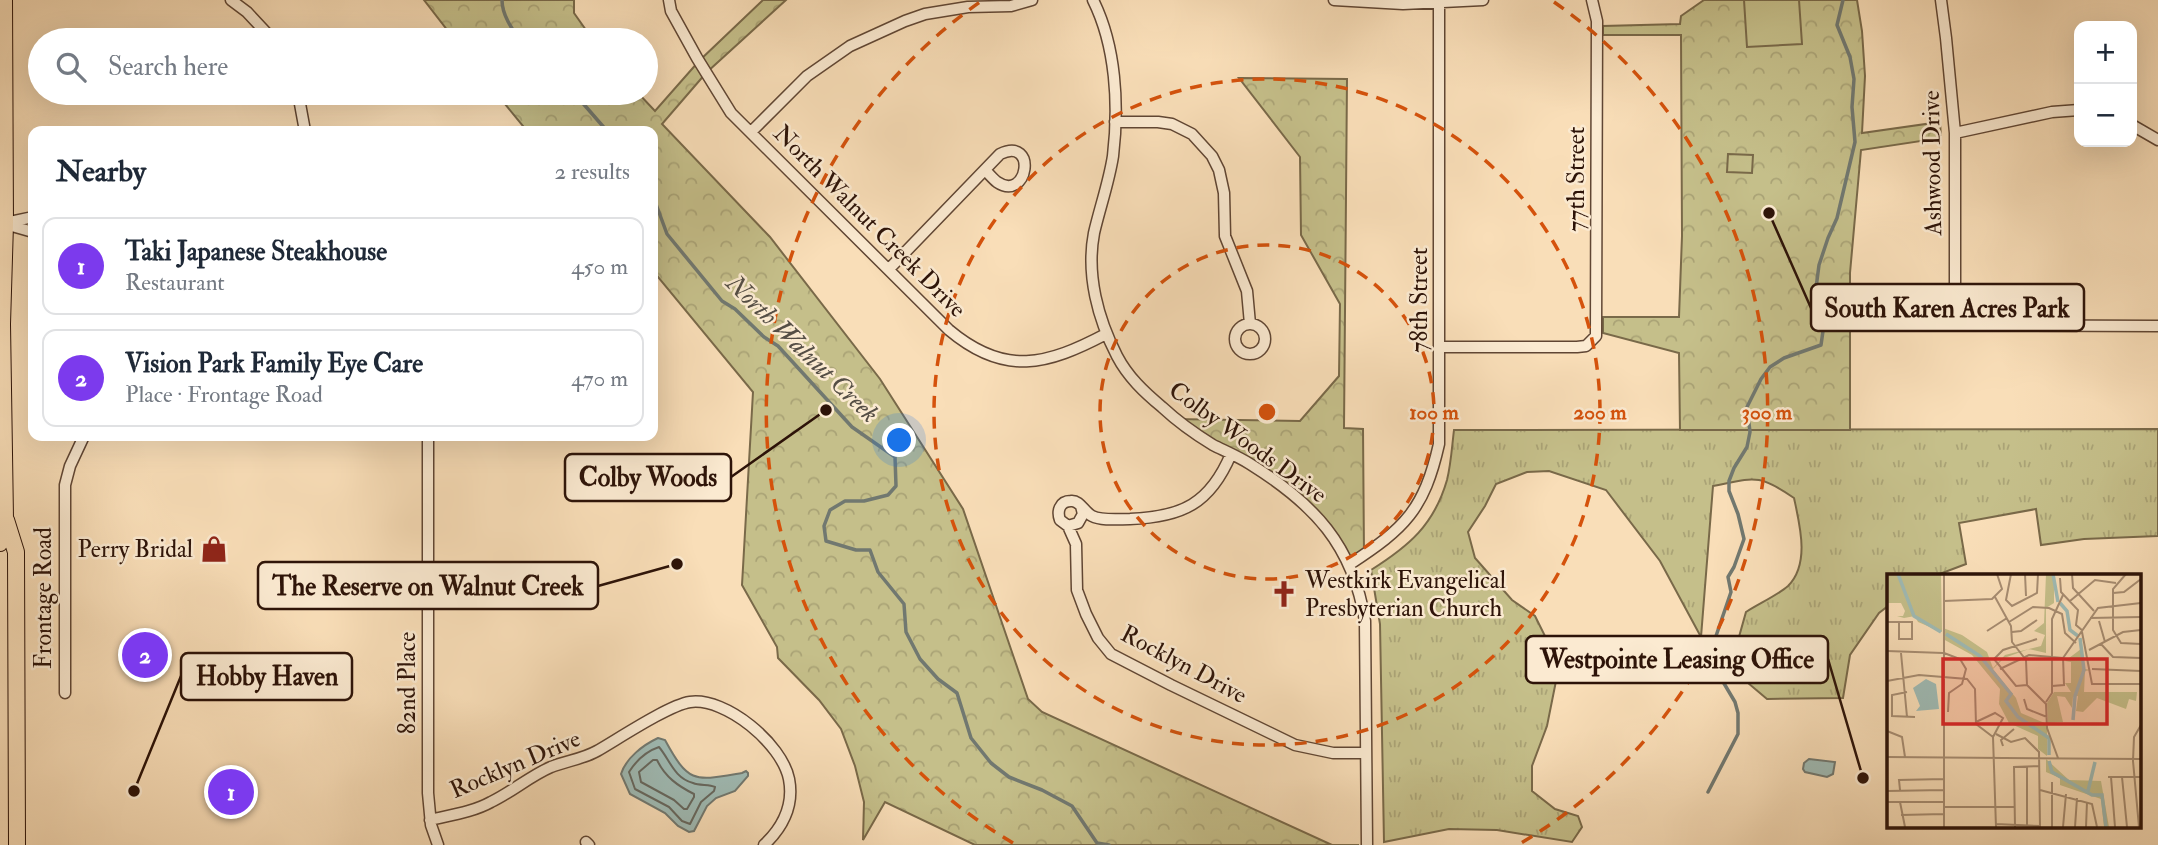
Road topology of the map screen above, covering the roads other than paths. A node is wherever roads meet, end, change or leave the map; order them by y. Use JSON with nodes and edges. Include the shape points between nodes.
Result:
{"nodes":[{"id":1,"x":4,"y":0,"type":"edge"},
{"id":2,"x":231,"y":0,"type":"edge"},
{"id":3,"x":669,"y":0,"type":"edge"},
{"id":4,"x":1032,"y":0,"type":"edge"},
{"id":5,"x":1093,"y":0,"type":"edge"},
{"id":6,"x":1334,"y":0,"type":"edge"},
{"id":7,"x":1483,"y":0,"type":"edge"},
{"id":8,"x":1592,"y":0,"type":"edge"},
{"id":9,"x":1941,"y":0,"type":"edge"},
{"id":10,"x":1439,"y":1,"type":"edge"},
{"id":11,"x":262,"y":28,"type":"edge"},
{"id":12,"x":300,"y":105,"type":"edge"},
{"id":13,"x":2074,"y":110,"type":"edge"},
{"id":14,"x":1115,"y":122,"type":"junction"},
{"id":15,"x":304,"y":126,"type":"edge"},
{"id":16,"x":2137,"y":128,"type":"edge"},
{"id":17,"x":751,"y":132,"type":"junction"},
{"id":18,"x":1955,"y":133,"type":"junction"},
{"id":19,"x":2158,"y":140,"type":"edge"},
{"id":20,"x":985,"y":170,"type":"dead end"},
{"id":21,"x":28,"y":218,"type":"edge"},
{"id":22,"x":2,"y":224,"type":"edge"},
{"id":23,"x":28,"y":231,"type":"edge"},
{"id":24,"x":889,"y":269,"type":"junction"},
{"id":25,"x":1250,"y":324,"type":"dead end"},
{"id":26,"x":2158,"y":326,"type":"edge"},
{"id":27,"x":1106,"y":334,"type":"junction"},
{"id":28,"x":1440,"y":347,"type":"junction"},
{"id":29,"x":82,"y":441,"type":"edge"},
{"id":30,"x":428,"y":441,"type":"edge"},
{"id":31,"x":1231,"y":454,"type":"junction"},
{"id":32,"x":1081,"y":506,"type":"junction"},
{"id":33,"x":5,"y":519,"type":"junction"},
{"id":34,"x":1068,"y":526,"type":"junction"},
{"id":35,"x":0,"y":543,"type":"edge"},
{"id":36,"x":1350,"y":564,"type":"junction"},
{"id":37,"x":65,"y":693,"type":"dead end"},
{"id":38,"x":1366,"y":753,"type":"junction"},
{"id":39,"x":430,"y":820,"type":"junction"},
{"id":40,"x":17,"y":845,"type":"edge"},
{"id":41,"x":438,"y":845,"type":"edge"},
{"id":42,"x":764,"y":845,"type":"edge"},
{"id":43,"x":1367,"y":845,"type":"edge"}],
"edges":[{"from":1,"to":22,"type":"main road"},
{"from":2,"to":11,"type":"street"},
{"from":3,"to":17,"type":"street","name":"North Walnut Creek Drive","via":[[720,97]]},
{"from":4,"to":17,"type":"street","via":[[925,14],[849,46],[807,76]]},
{"from":5,"to":14,"type":"street","name":"Colby Woods Drive","via":[[1112,67]]},
{"from":6,"to":10,"type":"street"},
{"from":7,"to":10,"type":"street"},
{"from":8,"to":28,"type":"street","name":"77th Street","via":[[1597,21],[1595,337],[1577,347]]},
{"from":9,"to":18,"type":"street","name":"Ashwood Drive"},
{"from":10,"to":28,"type":"street","name":"78th Street"},
{"from":12,"to":15,"type":"street"},
{"from":13,"to":18,"type":"street"},
{"from":14,"to":25,"type":"street","via":[[1172,124],[1192,134],[1212,156],[1224,193],[1225,236],[1247,290]]},
{"from":14,"to":27,"type":"street","name":"Colby Woods Drive","via":[[1092,265]]},
{"from":16,"to":19,"type":"street"},
{"from":17,"to":24,"type":"street","name":"North Walnut Creek Drive"},
{"from":18,"to":26,"type":"street","name":"Ashwood Drive","via":[[1955,325]]},
{"from":20,"to":24,"type":"street"},
{"from":21,"to":22,"type":"street"},
{"from":22,"to":23,"type":"street"},
{"from":22,"to":33,"type":"main road"},
{"from":24,"to":27,"type":"street","name":"North Walnut Creek Drive","via":[[950,330],[985,354],[1035,361],[1073,351]]},
{"from":27,"to":31,"type":"street","name":"Colby Woods Drive","via":[[1142,390],[1175,419]]},
{"from":28,"to":36,"type":"street","name":"78th Street","via":[[1439,444],[1432,474],[1402,526]]},
{"from":29,"to":37,"type":"street","name":"Frontage Road","via":[[70,466],[64,504]]},
{"from":30,"to":39,"type":"street","name":"82nd Place"},
{"from":31,"to":32,"type":"street","via":[[1207,493],[1188,509],[1171,515],[1115,519],[1093,516]]},
{"from":31,"to":36,"type":"street","name":"Colby Woods Drive","via":[[1290,492],[1318,517]]},
{"from":32,"to":34,"type":"street","via":[[1080,521]]},
{"from":32,"to":34,"type":"street","name":"Rocklyn Drive","via":[[1071,500],[1059,507],[1060,520]]},
{"from":33,"to":35,"type":"main road"},
{"from":33,"to":40,"type":"main road","via":[[16,552]]},
{"from":34,"to":38,"type":"street","name":"Rocklyn Drive","via":[[1076,544],[1081,602],[1098,638],[1111,653],[1295,745],[1333,753]]},
{"from":36,"to":38,"type":"street","name":"Colby Woods Drive","via":[[1365,621]]},
{"from":38,"to":43,"type":"street","name":"Colby Woods Drive"},
{"from":39,"to":41,"type":"street","name":"82nd Place"},
{"from":39,"to":42,"type":"street","name":"Rocklyn Drive","via":[[491,802],[550,768],[592,754],[678,705],[699,701],[717,705],[751,726],[782,759],[790,790],[785,817]]}]}
